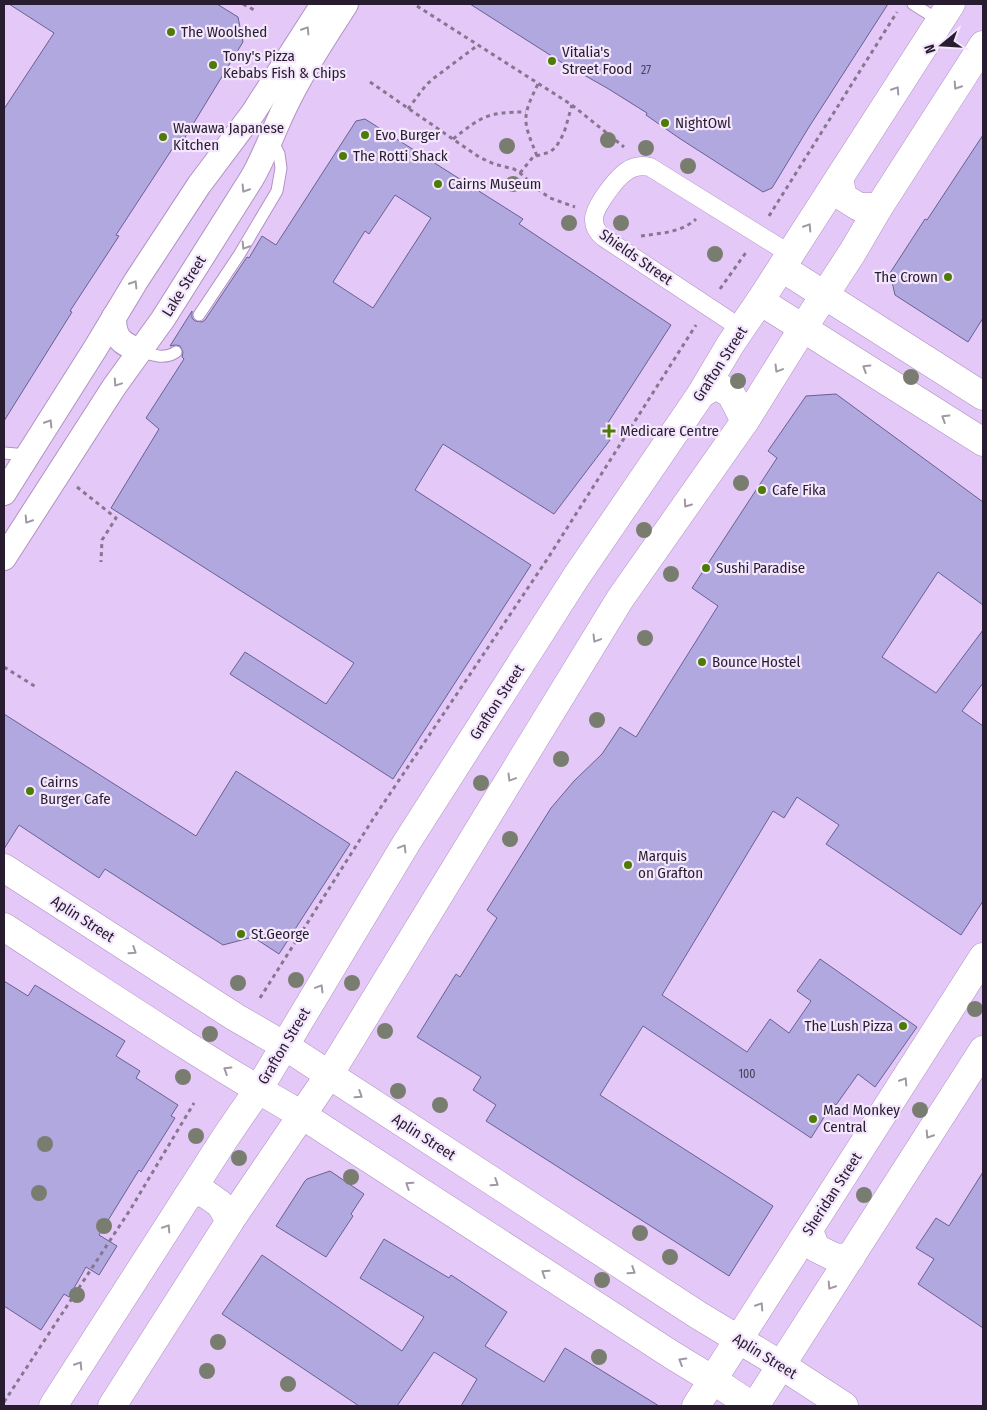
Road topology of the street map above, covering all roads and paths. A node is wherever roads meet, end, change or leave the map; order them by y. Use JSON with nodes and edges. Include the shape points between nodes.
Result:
{"nodes":[{"id":1,"x":243,"y":4,"type":"edge"},
{"id":2,"x":323,"y":4,"type":"edge"},
{"id":3,"x":346,"y":4,"type":"edge"},
{"id":4,"x":902,"y":4,"type":"edge"},
{"id":5,"x":913,"y":4,"type":"edge"},
{"id":6,"x":416,"y":6,"type":"dead end"},
{"id":7,"x":256,"y":11,"type":"dead end"},
{"id":8,"x":945,"y":12,"type":"edge"},
{"id":9,"x":478,"y":45,"type":"junction"},
{"id":10,"x":983,"y":45,"type":"edge"},
{"id":11,"x":370,"y":82,"type":"dead end"},
{"id":12,"x":538,"y":84,"type":"junction"},
{"id":13,"x":572,"y":106,"type":"junction"},
{"id":14,"x":408,"y":109,"type":"junction"},
{"id":15,"x":526,"y":112,"type":"junction"},
{"id":16,"x":453,"y":140,"type":"junction"},
{"id":17,"x":231,"y":142,"type":"junction"},
{"id":18,"x":267,"y":148,"type":"junction"},
{"id":19,"x":536,"y":156,"type":"junction"},
{"id":20,"x":639,"y":166,"type":"junction"},
{"id":21,"x":520,"y":173,"type":"junction"},
{"id":22,"x":839,"y":179,"type":"junction"},
{"id":23,"x":709,"y":203,"type":"junction"},
{"id":24,"x":879,"y":206,"type":"junction"},
{"id":25,"x":594,"y":213,"type":"junction"},
{"id":26,"x":758,"y":234,"type":"junction"},
{"id":27,"x":614,"y":244,"type":"junction"},
{"id":28,"x":786,"y":261,"type":"junction"},
{"id":29,"x":824,"y":295,"type":"junction"},
{"id":30,"x":760,"y":301,"type":"junction"},
{"id":31,"x":708,"y":306,"type":"junction"},
{"id":32,"x":199,"y":315,"type":"dead end"},
{"id":33,"x":114,"y":317,"type":"junction"},
{"id":34,"x":803,"y":328,"type":"junction"},
{"id":35,"x":742,"y":329,"type":"junction"},
{"id":36,"x":140,"y":351,"type":"junction"},
{"id":37,"x":176,"y":352,"type":"dead end"},
{"id":38,"x":701,"y":394,"type":"junction"},
{"id":39,"x":983,"y":396,"type":"edge"},
{"id":40,"x":745,"y":421,"type":"junction"},
{"id":41,"x":983,"y":442,"type":"edge"},
{"id":42,"x":4,"y":453,"type":"edge"},
{"id":43,"x":28,"y":455,"type":"junction"},
{"id":44,"x":58,"y":473,"type":"junction"},
{"id":45,"x":4,"y":493,"type":"edge"},
{"id":46,"x":4,"y":558,"type":"edge"},
{"id":47,"x":101,"y":562,"type":"dead end"},
{"id":48,"x":4,"y":667,"type":"edge"},
{"id":49,"x":36,"y":687,"type":"dead end"},
{"id":50,"x":4,"y":868,"type":"edge"},
{"id":51,"x":4,"y":927,"type":"edge"},
{"id":52,"x":983,"y":957,"type":"edge"},
{"id":53,"x":260,"y":998,"type":"dead end"},
{"id":54,"x":285,"y":1046,"type":"junction"},
{"id":55,"x":983,"y":1050,"type":"edge"},
{"id":56,"x":329,"y":1075,"type":"junction"},
{"id":57,"x":258,"y":1090,"type":"junction"},
{"id":58,"x":194,"y":1103,"type":"dead end"},
{"id":59,"x":302,"y":1116,"type":"junction"},
{"id":60,"x":187,"y":1197,"type":"junction"},
{"id":61,"x":230,"y":1222,"type":"junction"},
{"id":62,"x":809,"y":1231,"type":"junction"},
{"id":63,"x":851,"y":1257,"type":"junction"},
{"id":64,"x":738,"y":1340,"type":"junction"},
{"id":65,"x":781,"y":1366,"type":"junction"},
{"id":66,"x":713,"y":1380,"type":"junction"},
{"id":67,"x":4,"y":1402,"type":"edge"},
{"id":68,"x":53,"y":1406,"type":"edge"},
{"id":69,"x":112,"y":1406,"type":"edge"},
{"id":70,"x":696,"y":1406,"type":"edge"},
{"id":71,"x":753,"y":1406,"type":"edge"},
{"id":72,"x":844,"y":1406,"type":"edge"}],
"edges":[{"from":1,"to":7,"type":"path"},
{"from":17,"to":2,"type":"street","one_way":true},
{"from":3,"to":18,"type":"street","name":"Lake Street","via":[[290,95]]},
{"from":4,"to":26,"type":"path"},
{"from":5,"to":8,"type":"lane"},
{"from":6,"to":9,"type":"path"},
{"from":22,"to":8,"type":"main road","name":"Grafton Street","one_way":true},
{"from":9,"to":12,"type":"path"},
{"from":9,"to":14,"type":"path","via":[[430,81]]},
{"from":10,"to":24,"type":"main road","one_way":true},
{"from":11,"to":14,"type":"path"},
{"from":12,"to":13,"type":"path"},
{"from":12,"to":15,"type":"path"},
{"from":13,"to":19,"type":"path","via":[[564,134],[556,147]]},
{"from":13,"to":20,"type":"path","via":[[629,151]]},
{"from":14,"to":16,"type":"path"},
{"from":15,"to":16,"type":"path","via":[[491,114],[473,123]]},
{"from":15,"to":19,"type":"path","via":[[527,130]]},
{"from":16,"to":21,"type":"path","via":[[479,158]]},
{"from":17,"to":18,"type":"street","via":[[241,141]]},
{"from":33,"to":17,"type":"street","one_way":true,"via":[[199,185]]},
{"from":18,"to":32,"type":"lane","one_way":true,"via":[[279,154],[278,191]]},
{"from":18,"to":36,"type":"street","name":"Lake Street","one_way":true,"via":[[252,178]]},
{"from":19,"to":21,"type":"path"},
{"from":20,"to":23,"type":"street","via":[[655,170]]},
{"from":20,"to":25,"type":"street","name":"Shields Street","via":[[621,175]]},
{"from":21,"to":25,"type":"path","via":[[550,198]]},
{"from":22,"to":24,"type":"main road","via":[[843,197],[859,207]]},
{"from":28,"to":22,"type":"main road","name":"Grafton Street","one_way":true},
{"from":23,"to":26,"type":"street"},
{"from":23,"to":27,"type":"path","via":[[692,224],[681,229]]},
{"from":24,"to":29,"type":"main road"},
{"from":25,"to":27,"type":"street","name":"Shields Street","via":[[596,230]]},
{"from":26,"to":28,"type":"street"},
{"from":26,"to":31,"type":"path"},
{"from":27,"to":31,"type":"street","name":"Shields Street"},
{"from":28,"to":29,"type":"main road"},
{"from":28,"to":30,"type":"main road","name":"Grafton Street"},
{"from":29,"to":34,"type":"main road"},
{"from":29,"to":39,"type":"main road"},
{"from":30,"to":34,"type":"main road"},
{"from":30,"to":35,"type":"main road","name":"Grafton Street"},
{"from":31,"to":35,"type":"street","name":"Shields Street"},
{"from":31,"to":53,"type":"path","via":[[548,558],[373,819]]},
{"from":33,"to":36,"type":"street","via":[[118,339]]},
{"from":43,"to":33,"type":"street","one_way":true},
{"from":34,"to":40,"type":"main road","one_way":true},
{"from":41,"to":34,"type":"main road","one_way":true},
{"from":35,"to":38,"type":"main road","name":"Grafton Street"},
{"from":36,"to":37,"type":"lane","via":[[164,357]]},
{"from":36,"to":44,"type":"street","name":"Lake Street","one_way":true},
{"from":38,"to":40,"type":"main road","via":[[716,385],[731,394]]},
{"from":54,"to":38,"type":"main road","name":"Grafton Street","one_way":true,"via":[[412,834],[576,577]]},
{"from":40,"to":56,"type":"main road","one_way":true,"via":[[620,599]]},
{"from":42,"to":43,"type":"lane"},
{"from":43,"to":45,"type":"street"},
{"from":44,"to":46,"type":"street","name":"Lake Street","one_way":true},
{"from":44,"to":47,"type":"path","via":[[116,518],[102,540]]},
{"from":48,"to":49,"type":"path"},
{"from":50,"to":54,"type":"main road","name":"Aplin Street","one_way":true},
{"from":57,"to":51,"type":"main road","one_way":true},
{"from":62,"to":52,"type":"main road","name":"Sheridan Street","one_way":true},
{"from":54,"to":56,"type":"main road","name":"Aplin Street"},
{"from":54,"to":57,"type":"main road","name":"Grafton Street"},
{"from":55,"to":63,"type":"main road","one_way":true},
{"from":56,"to":59,"type":"main road"},
{"from":56,"to":64,"type":"main road","name":"Aplin Street","one_way":true},
{"from":57,"to":59,"type":"main road"},
{"from":57,"to":60,"type":"main road","name":"Grafton Street"},
{"from":58,"to":67,"type":"path","via":[[130,1210]]},
{"from":59,"to":61,"type":"main road"},
{"from":66,"to":59,"type":"main road","one_way":true},
{"from":60,"to":61,"type":"main road","via":[[200,1190],[220,1204]]},
{"from":68,"to":60,"type":"main road","name":"Grafton Street","one_way":true},
{"from":61,"to":69,"type":"main road"},
{"from":62,"to":63,"type":"main road","via":[[816,1248],[836,1258]]},
{"from":64,"to":62,"type":"main road","name":"Sheridan Street","one_way":true},
{"from":63,"to":65,"type":"main road","one_way":true},
{"from":64,"to":65,"type":"main road","name":"Aplin Street"},
{"from":64,"to":66,"type":"main road","name":"Sheridan Street"},
{"from":65,"to":71,"type":"main road"},
{"from":65,"to":72,"type":"main road","name":"Aplin Street"},
{"from":66,"to":70,"type":"main road","name":"Sheridan Street"},
{"from":66,"to":71,"type":"main road"}]}
